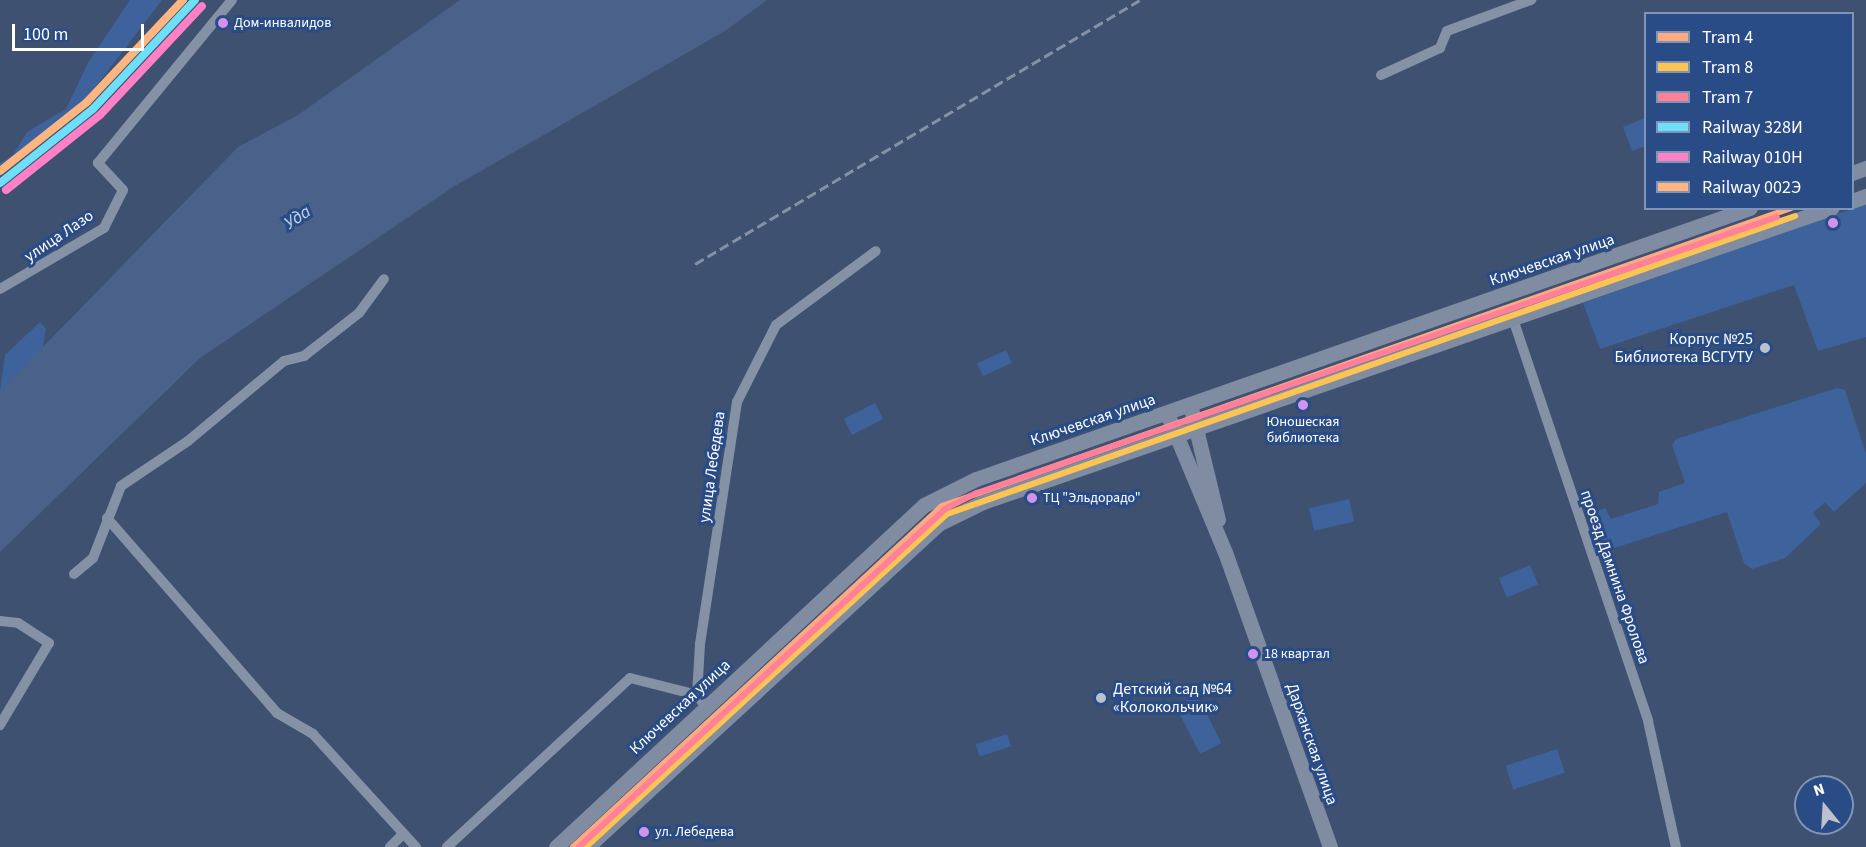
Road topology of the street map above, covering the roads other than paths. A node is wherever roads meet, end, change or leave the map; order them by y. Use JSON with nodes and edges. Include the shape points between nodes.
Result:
{"nodes":[{"id":1,"x":232,"y":0,"type":"edge"},
{"id":2,"x":1531,"y":0,"type":"edge"},
{"id":3,"x":1381,"y":75,"type":"dead end"},
{"id":4,"x":1744,"y":210,"type":"edge"},
{"id":5,"x":1825,"y":210,"type":"edge"},
{"id":6,"x":876,"y":251,"type":"dead end"},
{"id":7,"x":384,"y":279,"type":"dead end"},
{"id":8,"x":0,"y":289,"type":"edge"},
{"id":9,"x":1513,"y":319,"type":"junction"},
{"id":10,"x":1190,"y":404,"type":"junction"},
{"id":11,"x":1167,"y":413,"type":"junction"},
{"id":12,"x":1199,"y":429,"type":"junction"},
{"id":13,"x":1175,"y":437,"type":"junction"},
{"id":14,"x":107,"y":518,"type":"junction"},
{"id":15,"x":1226,"y":552,"type":"junction"},
{"id":16,"x":74,"y":574,"type":"dead end"},
{"id":17,"x":0,"y":621,"type":"edge"},
{"id":18,"x":702,"y":701,"type":"junction"},
{"id":19,"x":0,"y":725,"type":"edge"},
{"id":20,"x":403,"y":834,"type":"junction"},
{"id":21,"x":390,"y":847,"type":"edge"},
{"id":22,"x":416,"y":847,"type":"edge"},
{"id":23,"x":447,"y":847,"type":"edge"},
{"id":24,"x":556,"y":847,"type":"edge"},
{"id":25,"x":587,"y":847,"type":"edge"},
{"id":26,"x":1330,"y":847,"type":"edge"},
{"id":27,"x":1676,"y":847,"type":"edge"}],
"edges":[{"from":1,"to":8,"type":"street","name":"улица Лазо","via":[[98,163],[123,190],[104,228]]},
{"from":2,"to":3,"type":"street","via":[[1447,31],[1440,48]]},
{"from":4,"to":10,"type":"main road","name":"Ключевская улица"},
{"from":5,"to":9,"type":"main road"},
{"from":6,"to":18,"type":"street","name":"улица Лебедева","via":[[776,325],[737,402]]},
{"from":7,"to":14,"type":"street","via":[[358,313],[304,356],[284,361],[188,441],[121,486]]},
{"from":9,"to":12,"type":"main road"},
{"from":9,"to":27,"type":"street","name":"проезд Дамнина Фролова","via":[[1647,721]]},
{"from":10,"to":11,"type":"main road","name":"Ключевская улица"},
{"from":10,"to":12,"type":"main road","name":"Дарханская улица"},
{"from":11,"to":13,"type":"main road","name":"Дарханская улица"},
{"from":11,"to":18,"type":"main road","name":"Ключевская улица","via":[[967,483],[924,505]]},
{"from":12,"to":13,"type":"main road"},
{"from":12,"to":15,"type":"main road","name":"Дарханская улица"},
{"from":13,"to":15,"type":"main road","name":"Дарханская улица"},
{"from":13,"to":25,"type":"main road","via":[[983,502],[938,524]]},
{"from":14,"to":16,"type":"street","via":[[93,558]]},
{"from":14,"to":20,"type":"street","via":[[277,712],[313,734]]},
{"from":15,"to":26,"type":"main road","name":"Дарханская улица"},
{"from":17,"to":19,"type":"street","via":[[18,623],[49,643]]},
{"from":18,"to":23,"type":"street","via":[[630,678]]},
{"from":18,"to":24,"type":"main road","name":"Ключевская улица"},
{"from":20,"to":21,"type":"street"},
{"from":20,"to":22,"type":"street"}]}
